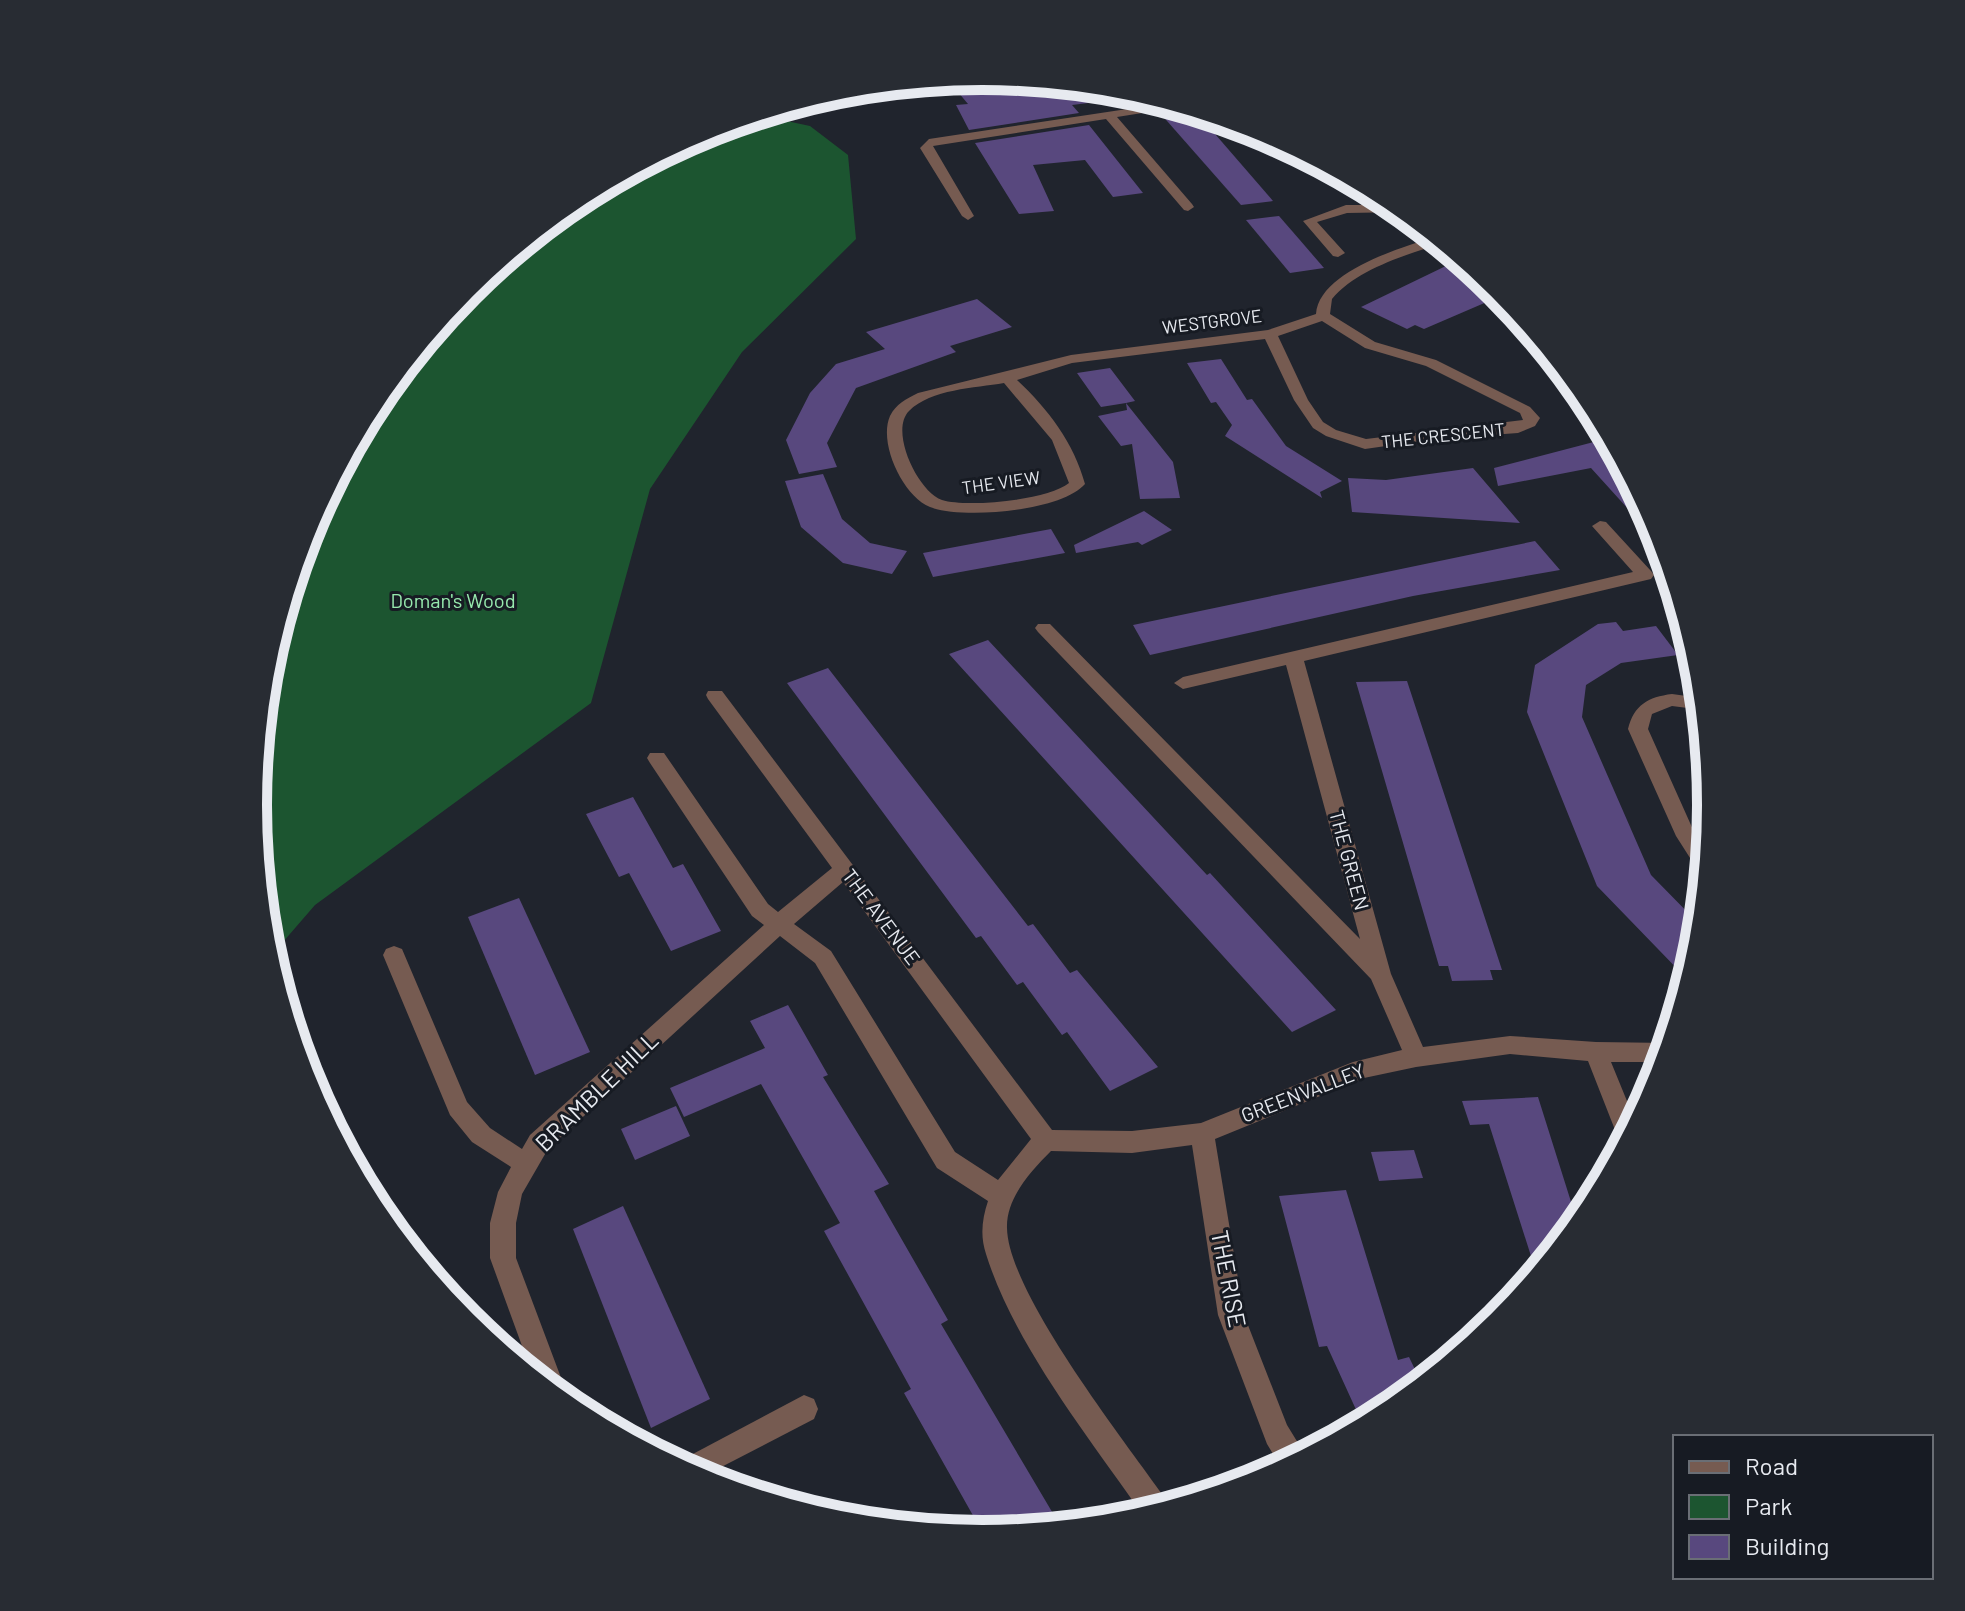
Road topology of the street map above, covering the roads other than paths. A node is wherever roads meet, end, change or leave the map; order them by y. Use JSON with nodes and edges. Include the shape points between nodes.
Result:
{"nodes":[{"id":1,"x":1148,"y":110,"type":"edge"},
{"id":2,"x":1110,"y":116,"type":"junction"},
{"id":3,"x":1188,"y":207,"type":"dead end"},
{"id":4,"x":1377,"y":209,"type":"edge"},
{"id":5,"x":968,"y":216,"type":"dead end"},
{"id":6,"x":1426,"y":245,"type":"edge"},
{"id":7,"x":1338,"y":253,"type":"dead end"},
{"id":8,"x":1323,"y":316,"type":"junction"},
{"id":9,"x":1270,"y":334,"type":"junction"},
{"id":10,"x":1007,"y":378,"type":"junction"},
{"id":11,"x":1600,"y":526,"type":"dead end"},
{"id":12,"x":1044,"y":628,"type":"dead end"},
{"id":13,"x":1294,"y":659,"type":"junction"},
{"id":14,"x":1183,"y":683,"type":"dead end"},
{"id":15,"x":715,"y":695,"type":"dead end"},
{"id":16,"x":1690,"y":703,"type":"edge"},
{"id":17,"x":657,"y":758,"type":"dead end"},
{"id":18,"x":1696,"y":852,"type":"edge"},
{"id":19,"x":845,"y":869,"type":"junction"},
{"id":20,"x":779,"y":924,"type":"junction"},
{"id":21,"x":394,"y":955,"type":"dead end"},
{"id":22,"x":1380,"y":974,"type":"junction"},
{"id":23,"x":1596,"y":1052,"type":"junction"},
{"id":24,"x":1654,"y":1052,"type":"edge"},
{"id":25,"x":1416,"y":1057,"type":"junction"},
{"id":26,"x":1624,"y":1122,"type":"edge"},
{"id":27,"x":1202,"y":1133,"type":"junction"},
{"id":28,"x":1046,"y":1140,"type":"junction"},
{"id":29,"x":526,"y":1164,"type":"junction"},
{"id":30,"x":1003,"y":1197,"type":"junction"},
{"id":31,"x":545,"y":1371,"type":"edge"},
{"id":32,"x":804,"y":1409,"type":"dead end"},
{"id":33,"x":1288,"y":1452,"type":"edge"},
{"id":34,"x":699,"y":1463,"type":"edge"},
{"id":35,"x":1150,"y":1501,"type":"edge"}],
"edges":[{"from":1,"to":2,"type":"street"},
{"from":2,"to":3,"type":"street"},
{"from":2,"to":5,"type":"street","via":[[929,143],[926,148]]},
{"from":4,"to":7,"type":"street","via":[[1346,209],[1309,221]]},
{"from":6,"to":8,"type":"street","via":[[1338,284],[1325,298]]},
{"from":8,"to":9,"type":"street","name":"WESTGROVE"},
{"from":8,"to":9,"type":"street","name":"THE CRESCENT","via":[[1370,345],[1431,363],[1525,410],[1530,423],[1383,443],[1346,439],[1318,425]]},
{"from":9,"to":10,"type":"street","name":"WESTGROVE","via":[[1071,359]]},
{"from":10,"to":10,"type":"street","name":"THE VIEW","via":[[924,396],[901,410],[893,441],[919,491],[933,503],[957,510],[1062,495],[1077,484],[1073,463]]},
{"from":11,"to":13,"type":"street","via":[[1645,575]]},
{"from":12,"to":22,"type":"street"},
{"from":13,"to":14,"type":"street"},
{"from":13,"to":22,"type":"street","name":"THE GREEN"},
{"from":15,"to":19,"type":"street","name":"THE AVENUE"},
{"from":16,"to":18,"type":"street","via":[[1665,700],[1647,707],[1638,729]]},
{"from":17,"to":20,"type":"street","via":[[760,910]]},
{"from":19,"to":20,"type":"street","name":"BRAMBLE HILL"},
{"from":19,"to":28,"type":"street","name":"THE AVENUE"},
{"from":20,"to":29,"type":"street","name":"BRAMBLE HILL","via":[[539,1142]]},
{"from":20,"to":30,"type":"street","via":[[823,957],[946,1160]]},
{"from":21,"to":29,"type":"street","via":[[458,1108],[481,1135]]},
{"from":22,"to":25,"type":"street","name":"THE GREEN"},
{"from":23,"to":24,"type":"street","name":"GREENVALLEY"},
{"from":23,"to":25,"type":"street","name":"GREENVALLEY","via":[[1510,1045]]},
{"from":23,"to":26,"type":"street"},
{"from":25,"to":27,"type":"street","name":"GREENVALLEY","via":[[1361,1069]]},
{"from":27,"to":28,"type":"street","name":"GREENVALLEY","via":[[1132,1142]]},
{"from":27,"to":33,"type":"street","name":"THE RISE","via":[[1231,1315]]},
{"from":28,"to":30,"type":"street","via":[[1010,1177]]},
{"from":29,"to":31,"type":"street","name":"BRAMBLE HILL","via":[[510,1192],[503,1258]]},
{"from":30,"to":35,"type":"street","via":[[993,1229],[1025,1315]]},
{"from":32,"to":34,"type":"street"}]}
